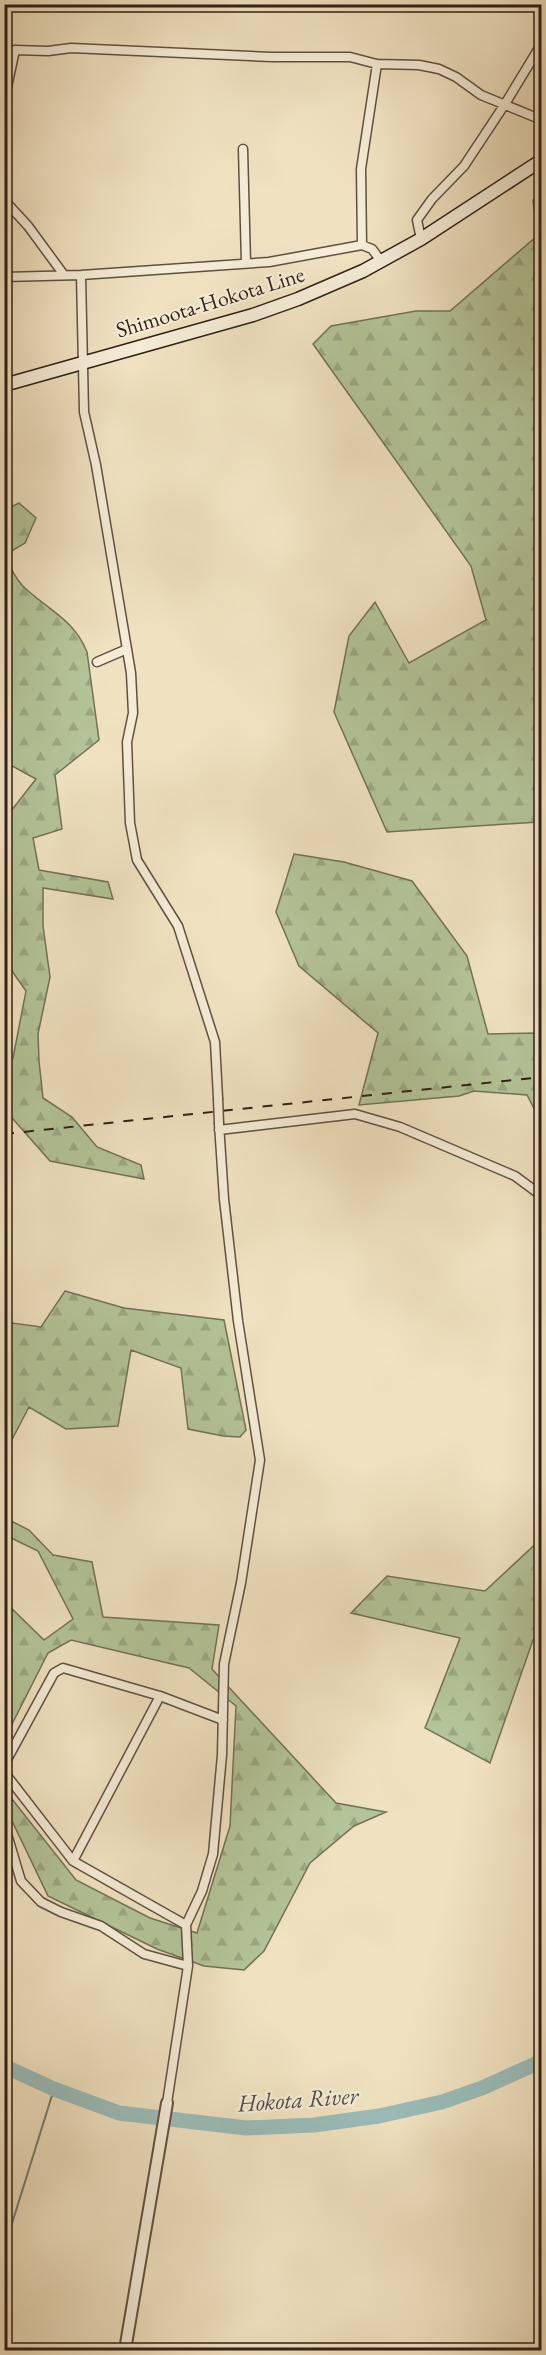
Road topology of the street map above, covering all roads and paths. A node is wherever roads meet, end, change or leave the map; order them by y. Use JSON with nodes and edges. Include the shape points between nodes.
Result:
{"nodes":[{"id":1,"x":542,"y":43,"type":"edge"},
{"id":2,"x":376,"y":64,"type":"junction"},
{"id":3,"x":4,"y":101,"type":"edge"},
{"id":4,"x":505,"y":104,"type":"junction"},
{"id":5,"x":542,"y":120,"type":"edge"},
{"id":6,"x":243,"y":149,"type":"dead end"},
{"id":7,"x":542,"y":160,"type":"edge"},
{"id":8,"x":4,"y":200,"type":"edge"},
{"id":9,"x":421,"y":239,"type":"junction"},
{"id":10,"x":362,"y":245,"type":"junction"},
{"id":11,"x":381,"y":261,"type":"junction"},
{"id":12,"x":246,"y":263,"type":"junction"},
{"id":13,"x":64,"y":275,"type":"junction"},
{"id":14,"x":81,"y":275,"type":"junction"},
{"id":15,"x":4,"y":277,"type":"edge"},
{"id":16,"x":85,"y":362,"type":"junction"},
{"id":17,"x":4,"y":385,"type":"edge"},
{"id":18,"x":127,"y":649,"type":"junction"},
{"id":19,"x":96,"y":662,"type":"dead end"},
{"id":20,"x":219,"y":1127,"type":"junction"},
{"id":21,"x":542,"y":1196,"type":"edge"},
{"id":22,"x":160,"y":1696,"type":"junction"},
{"id":23,"x":223,"y":1720,"type":"junction"},
{"id":24,"x":4,"y":1765,"type":"edge"},
{"id":25,"x":4,"y":1772,"type":"edge"},
{"id":26,"x":4,"y":1824,"type":"edge"},
{"id":27,"x":73,"y":1861,"type":"junction"},
{"id":28,"x":186,"y":1925,"type":"junction"},
{"id":29,"x":188,"y":1966,"type":"junction"},
{"id":30,"x":167,"y":2103,"type":"joint"},
{"id":31,"x":125,"y":2350,"type":"edge"}],
"edges":[{"from":1,"to":4,"type":"street"},
{"from":2,"to":3,"type":"street","via":[[350,57],[71,48],[15,50]]},
{"from":2,"to":4,"type":"street","via":[[440,69]]},
{"from":2,"to":10,"type":"street","via":[[361,169]]},
{"from":4,"to":5,"type":"street"},
{"from":4,"to":9,"type":"street","via":[[464,166],[417,220]]},
{"from":6,"to":12,"type":"street"},
{"from":7,"to":9,"type":"main road","name":"Shimoota-Hokota Line"},
{"from":8,"to":13,"type":"street"},
{"from":9,"to":11,"type":"main road","name":"Shimoota-Hokota Line"},
{"from":10,"to":11,"type":"street","via":[[372,249]]},
{"from":10,"to":12,"type":"street"},
{"from":11,"to":16,"type":"main road","name":"Shimoota-Hokota Line","via":[[253,315]]},
{"from":12,"to":14,"type":"street"},
{"from":13,"to":14,"type":"street"},
{"from":13,"to":15,"type":"street"},
{"from":14,"to":16,"type":"street"},
{"from":16,"to":17,"type":"main road","name":"Shimoota-Hokota Line"},
{"from":16,"to":18,"type":"street","via":[[84,412]]},
{"from":18,"to":19,"type":"street"},
{"from":18,"to":20,"type":"street","bridge":true,"via":[[133,713],[127,742],[129,823],[136,860],[178,926],[215,1042]]},
{"from":20,"to":21,"type":"street","via":[[354,1114],[400,1127],[515,1176]]},
{"from":20,"to":23,"type":"street","via":[[238,1321],[260,1460],[224,1664]]},
{"from":22,"to":23,"type":"street"},
{"from":22,"to":24,"type":"street","via":[[63,1668],[54,1673]]},
{"from":22,"to":27,"type":"street"},
{"from":23,"to":28,"type":"street","via":[[213,1854]]},
{"from":25,"to":27,"type":"street"},
{"from":26,"to":29,"type":"street","via":[[21,1881],[41,1902],[101,1926],[144,1954]]},
{"from":27,"to":28,"type":"street"},
{"from":28,"to":29,"type":"street"},
{"from":29,"to":30,"type":"street"},
{"from":30,"to":31,"type":"street"}]}
